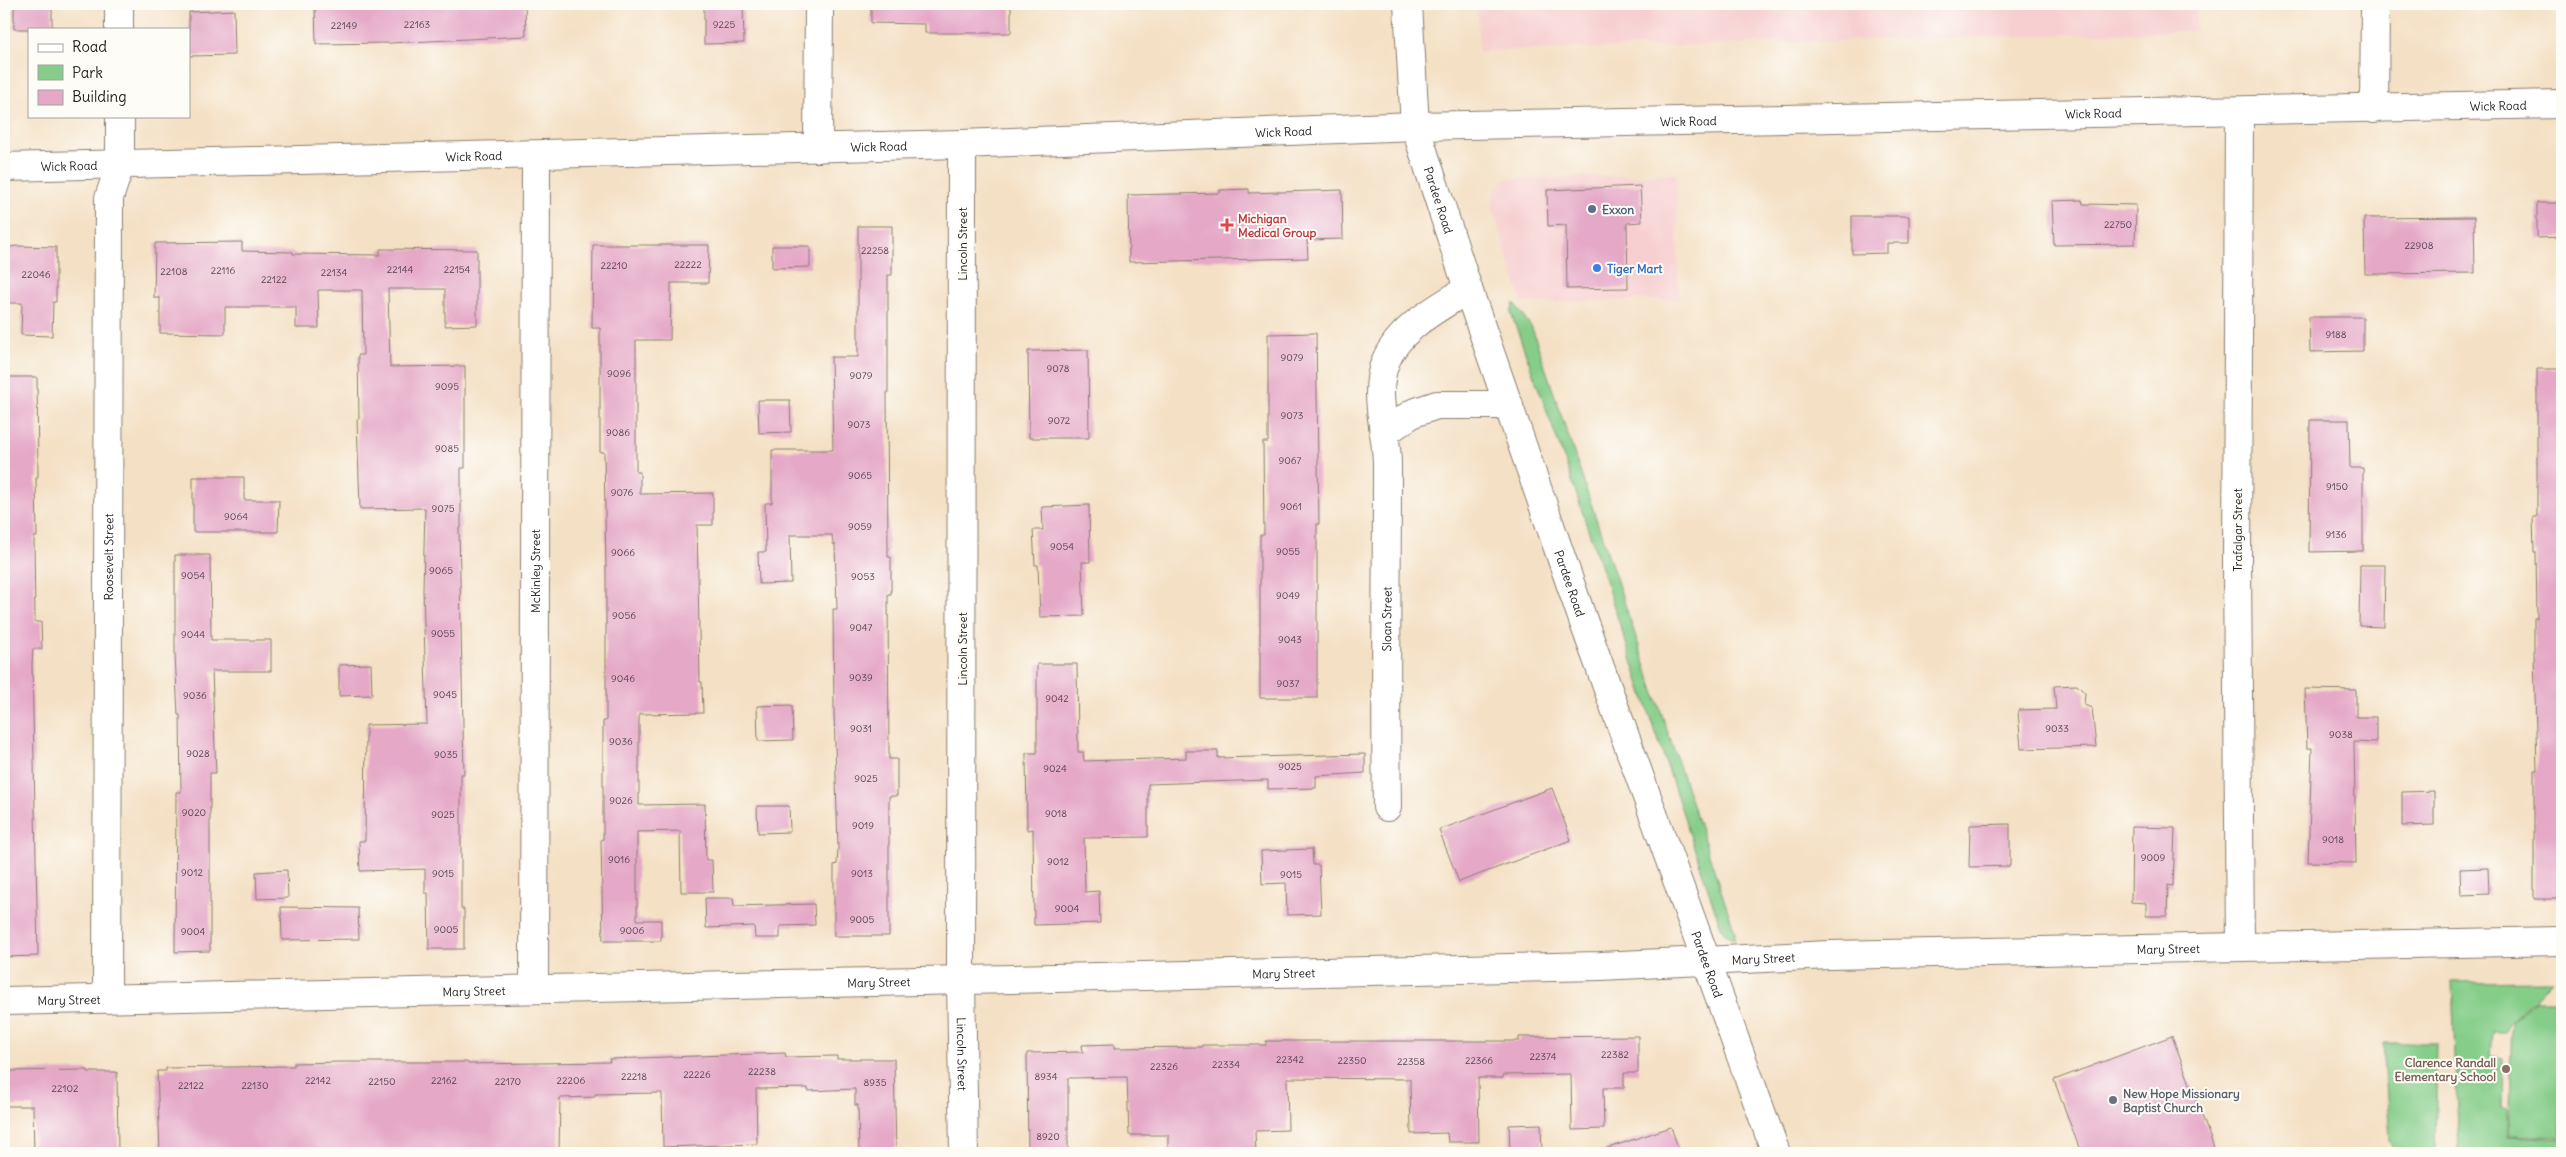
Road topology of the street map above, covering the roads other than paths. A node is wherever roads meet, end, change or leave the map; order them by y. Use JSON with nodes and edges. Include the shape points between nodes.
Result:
{"nodes":[{"id":1,"x":119,"y":4,"type":"edge"},
{"id":2,"x":819,"y":4,"type":"edge"},
{"id":3,"x":1408,"y":4,"type":"edge"},
{"id":4,"x":2375,"y":4,"type":"edge"},
{"id":5,"x":119,"y":28,"type":"edge"},
{"id":6,"x":2562,"y":104,"type":"edge"},
{"id":7,"x":2374,"y":109,"type":"junction"},
{"id":8,"x":2239,"y":112,"type":"junction"},
{"id":9,"x":120,"y":118,"type":"edge"},
{"id":10,"x":1416,"y":126,"type":"junction"},
{"id":11,"x":962,"y":144,"type":"junction"},
{"id":12,"x":818,"y":148,"type":"junction"},
{"id":13,"x":536,"y":155,"type":"junction"},
{"id":14,"x":120,"y":165,"type":"junction"},
{"id":15,"x":4,"y":167,"type":"edge"},
{"id":16,"x":1468,"y":289,"type":"junction"},
{"id":17,"x":1509,"y":405,"type":"junction"},
{"id":18,"x":1384,"y":433,"type":"junction"},
{"id":19,"x":1387,"y":807,"type":"dead end"},
{"id":20,"x":2562,"y":941,"type":"edge"},
{"id":21,"x":2240,"y":947,"type":"junction"},
{"id":22,"x":1706,"y":961,"type":"junction"},
{"id":23,"x":961,"y":980,"type":"junction"},
{"id":24,"x":534,"y":988,"type":"junction"},
{"id":25,"x":106,"y":999,"type":"junction"},
{"id":26,"x":4,"y":1002,"type":"edge"},
{"id":27,"x":964,"y":1153,"type":"edge"},
{"id":28,"x":1776,"y":1153,"type":"edge"}],
"edges":[{"from":1,"to":5,"type":"street"},
{"from":2,"to":12,"type":"street"},
{"from":3,"to":10,"type":"street","name":"Pardee Road"},
{"from":4,"to":7,"type":"street"},
{"from":6,"to":7,"type":"street","name":"Wick Road"},
{"from":7,"to":8,"type":"street","name":"Wick Road"},
{"from":8,"to":10,"type":"street","name":"Wick Road"},
{"from":8,"to":21,"type":"street","name":"Trafalgar Street","via":[[2237,574]]},
{"from":9,"to":14,"type":"street","name":"Roosevelt Street"},
{"from":10,"to":11,"type":"street","name":"Wick Road"},
{"from":10,"to":16,"type":"street","name":"Pardee Road"},
{"from":11,"to":12,"type":"street","name":"Wick Road"},
{"from":11,"to":23,"type":"street","name":"Lincoln Street"},
{"from":12,"to":13,"type":"street","name":"Wick Road"},
{"from":13,"to":14,"type":"street","name":"Wick Road"},
{"from":13,"to":24,"type":"street","name":"McKinley Street"},
{"from":14,"to":15,"type":"street","name":"Wick Road"},
{"from":14,"to":25,"type":"street","name":"Roosevelt Street","via":[[109,198]]},
{"from":16,"to":17,"type":"street","name":"Pardee Road"},
{"from":16,"to":18,"type":"street","name":"Sloan Street","via":[[1411,328],[1387,359],[1380,393]]},
{"from":17,"to":18,"type":"street","via":[[1437,405],[1413,413]]},
{"from":17,"to":22,"type":"street","name":"Pardee Road"},
{"from":18,"to":19,"type":"street","name":"Sloan Street","via":[[1387,462]]},
{"from":20,"to":21,"type":"street","name":"Mary Street"},
{"from":21,"to":22,"type":"street","name":"Mary Street","via":[[1839,955]]},
{"from":22,"to":23,"type":"street","name":"Mary Street"},
{"from":22,"to":28,"type":"street","name":"Pardee Road"},
{"from":23,"to":24,"type":"street","name":"Mary Street"},
{"from":23,"to":27,"type":"street","name":"Lincoln Street"},
{"from":24,"to":25,"type":"street","name":"Mary Street"},
{"from":25,"to":26,"type":"street","name":"Mary Street"}]}
